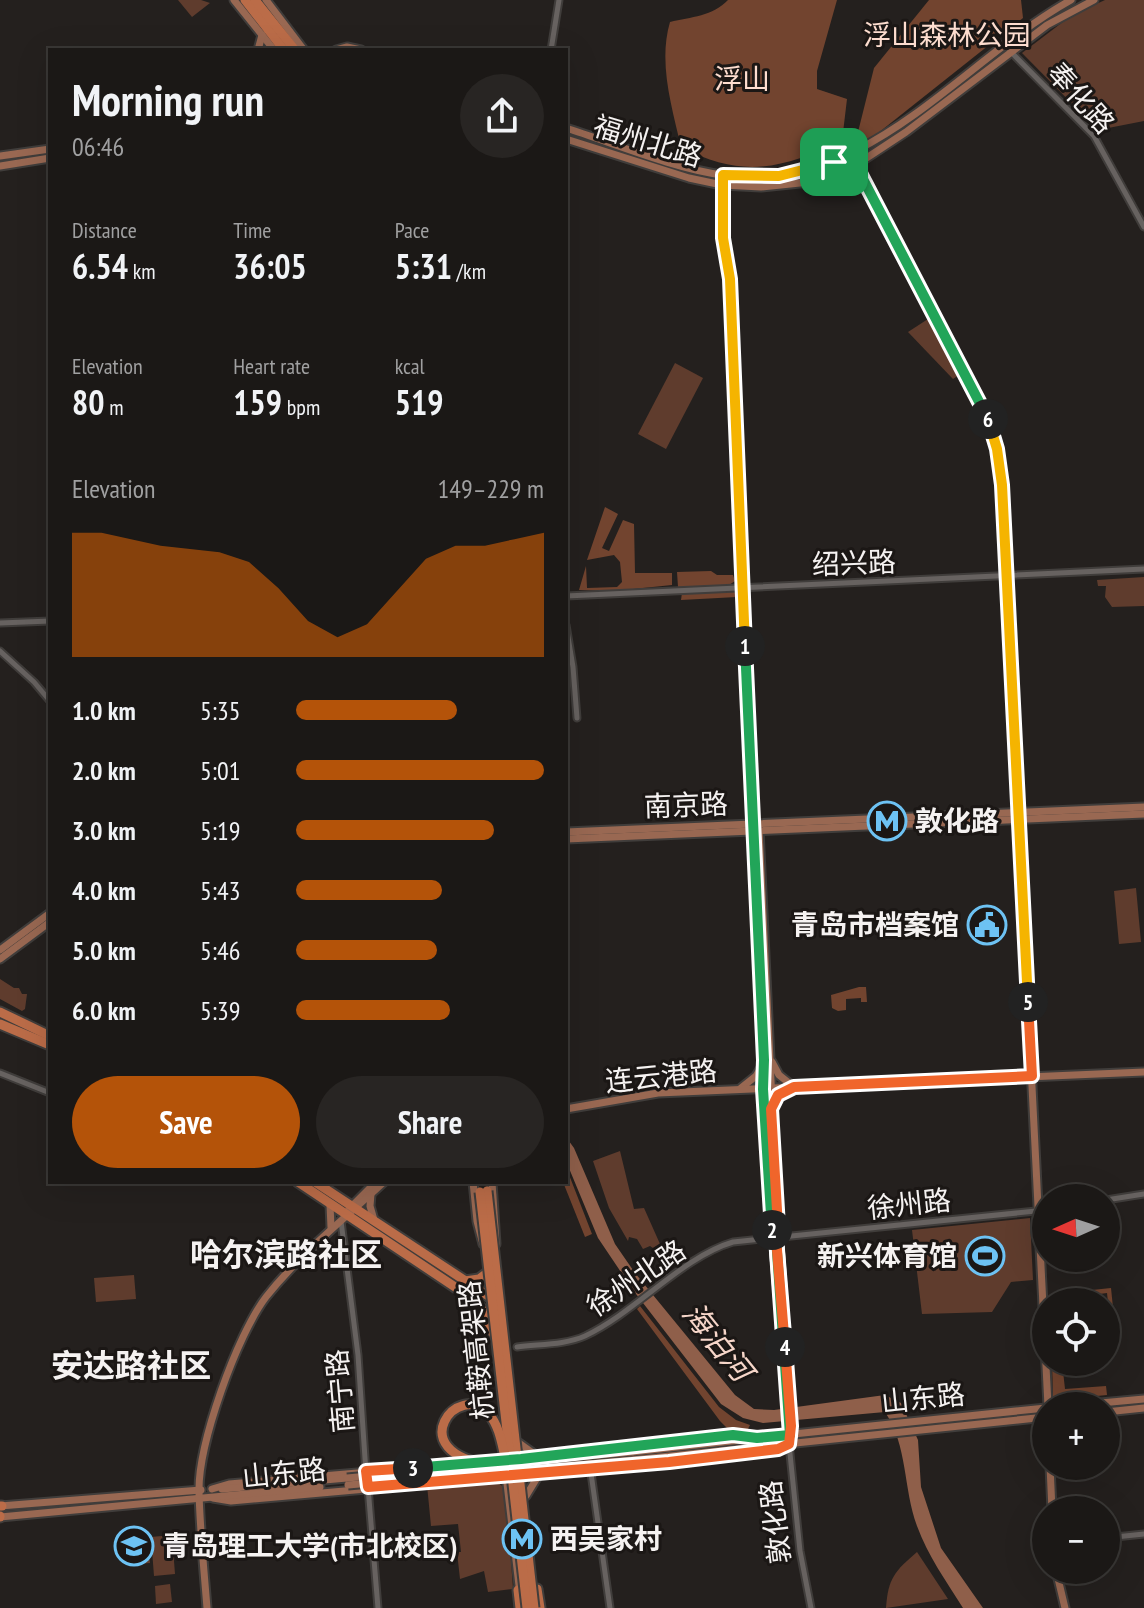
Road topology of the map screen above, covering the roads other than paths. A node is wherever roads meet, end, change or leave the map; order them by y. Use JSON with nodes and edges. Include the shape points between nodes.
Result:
{"nodes":[{"id":1,"x":234,"y":0,"type":"edge"},
{"id":2,"x":245,"y":0,"type":"edge"},
{"id":3,"x":559,"y":0,"type":"edge"},
{"id":4,"x":1071,"y":0,"type":"edge"},
{"id":5,"x":1094,"y":0,"type":"edge"},
{"id":6,"x":258,"y":4,"type":"edge"},
{"id":7,"x":262,"y":35,"type":"junction"},
{"id":8,"x":259,"y":48,"type":"edge"},
{"id":9,"x":272,"y":48,"type":"edge"},
{"id":10,"x":283,"y":48,"type":"edge"},
{"id":11,"x":293,"y":48,"type":"edge"},
{"id":12,"x":302,"y":48,"type":"edge"},
{"id":13,"x":551,"y":48,"type":"edge"},
{"id":14,"x":1007,"y":48,"type":"junction"},
{"id":15,"x":568,"y":129,"type":"edge"},
{"id":16,"x":568,"y":140,"type":"edge"},
{"id":17,"x":48,"y":149,"type":"edge"},
{"id":18,"x":0,"y":156,"type":"edge"},
{"id":19,"x":851,"y":156,"type":"junction"},
{"id":20,"x":48,"y":158,"type":"edge"},
{"id":21,"x":854,"y":165,"type":"junction"},
{"id":22,"x":0,"y":166,"type":"edge"},
{"id":23,"x":723,"y":175,"type":"junction"},
{"id":24,"x":722,"y":185,"type":"junction"},
{"id":25,"x":1144,"y":227,"type":"edge"},
{"id":26,"x":1144,"y":569,"type":"edge"},
{"id":27,"x":1008,"y":576,"type":"junction"},
{"id":28,"x":742,"y":587,"type":"junction"},
{"id":29,"x":568,"y":596,"type":"edge"},
{"id":30,"x":48,"y":621,"type":"edge"},
{"id":31,"x":0,"y":623,"type":"edge"},
{"id":32,"x":568,"y":637,"type":"edge"},
{"id":33,"x":0,"y":651,"type":"edge"},
{"id":34,"x":48,"y":699,"type":"edge"},
{"id":35,"x":577,"y":718,"type":"dead end"},
{"id":36,"x":1144,"y":807,"type":"edge"},
{"id":37,"x":1144,"y":814,"type":"edge"},
{"id":38,"x":1019,"y":816,"type":"junction"},
{"id":39,"x":755,"y":828,"type":"junction"},
{"id":40,"x":568,"y":832,"type":"edge"},
{"id":41,"x":568,"y":839,"type":"edge"},
{"id":42,"x":48,"y":914,"type":"edge"},
{"id":43,"x":48,"y":923,"type":"edge"},
{"id":44,"x":0,"y":950,"type":"edge"},
{"id":45,"x":0,"y":959,"type":"edge"},
{"id":46,"x":0,"y":1012,"type":"edge"},
{"id":47,"x":0,"y":1024,"type":"edge"},
{"id":48,"x":48,"y":1035,"type":"edge"},
{"id":49,"x":48,"y":1044,"type":"edge"},
{"id":50,"x":768,"y":1060,"type":"junction"},
{"id":51,"x":1144,"y":1072,"type":"edge"},
{"id":52,"x":0,"y":1073,"type":"edge"},
{"id":53,"x":1032,"y":1076,"type":"junction"},
{"id":54,"x":794,"y":1087,"type":"junction"},
{"id":55,"x":767,"y":1089,"type":"junction"},
{"id":56,"x":736,"y":1090,"type":"junction"},
{"id":57,"x":48,"y":1092,"type":"edge"},
{"id":58,"x":568,"y":1109,"type":"edge"},
{"id":59,"x":768,"y":1109,"type":"junction"},
{"id":60,"x":301,"y":1184,"type":"edge"},
{"id":61,"x":317,"y":1184,"type":"edge"},
{"id":62,"x":374,"y":1184,"type":"edge"},
{"id":63,"x":382,"y":1184,"type":"edge"},
{"id":64,"x":483,"y":1184,"type":"edge"},
{"id":65,"x":1040,"y":1184,"type":"edge"},
{"id":66,"x":371,"y":1194,"type":"junction"},
{"id":67,"x":1144,"y":1194,"type":"edge"},
{"id":68,"x":1120,"y":1198,"type":"edge"},
{"id":69,"x":330,"y":1205,"type":"junction"},
{"id":70,"x":348,"y":1212,"type":"junction"},
{"id":71,"x":1032,"y":1212,"type":"edge"},
{"id":72,"x":375,"y":1222,"type":"junction"},
{"id":73,"x":331,"y":1227,"type":"junction"},
{"id":74,"x":776,"y":1238,"type":"junction"},
{"id":75,"x":1044,"y":1272,"type":"edge"},
{"id":76,"x":487,"y":1273,"type":"junction"},
{"id":77,"x":460,"y":1284,"type":"junction"},
{"id":78,"x":490,"y":1297,"type":"junction"},
{"id":79,"x":503,"y":1305,"type":"junction"},
{"id":80,"x":491,"y":1308,"type":"junction"},
{"id":81,"x":493,"y":1333,"type":"junction"},
{"id":82,"x":517,"y":1347,"type":"dead end"},
{"id":83,"x":1047,"y":1392,"type":"edge"},
{"id":84,"x":1144,"y":1399,"type":"edge"},
{"id":85,"x":1120,"y":1401,"type":"edge"},
{"id":86,"x":1144,"y":1408,"type":"edge"},
{"id":87,"x":1032,"y":1409,"type":"edge"},
{"id":88,"x":1120,"y":1411,"type":"edge"},
{"id":89,"x":1032,"y":1418,"type":"edge"},
{"id":90,"x":790,"y":1435,"type":"junction"},
{"id":91,"x":757,"y":1438,"type":"junction"},
{"id":92,"x":519,"y":1443,"type":"junction"},
{"id":93,"x":582,"y":1451,"type":"junction"},
{"id":94,"x":632,"y":1456,"type":"junction"},
{"id":95,"x":539,"y":1457,"type":"junction"},
{"id":96,"x":521,"y":1459,"type":"junction"},
{"id":97,"x":506,"y":1461,"type":"junction"},
{"id":98,"x":490,"y":1465,"type":"junction"},
{"id":99,"x":592,"y":1468,"type":"junction"},
{"id":100,"x":366,"y":1471,"type":"junction"},
{"id":101,"x":540,"y":1473,"type":"junction"},
{"id":102,"x":523,"y":1475,"type":"junction"},
{"id":103,"x":502,"y":1477,"type":"junction"},
{"id":104,"x":347,"y":1481,"type":"junction"},
{"id":105,"x":368,"y":1487,"type":"junction"},
{"id":106,"x":511,"y":1487,"type":"junction"},
{"id":107,"x":212,"y":1494,"type":"junction"},
{"id":108,"x":199,"y":1495,"type":"junction"},
{"id":109,"x":526,"y":1496,"type":"junction"},
{"id":110,"x":0,"y":1509,"type":"edge"},
{"id":111,"x":1144,"y":1534,"type":"edge"},
{"id":112,"x":1120,"y":1537,"type":"edge"},
{"id":113,"x":1059,"y":1584,"type":"edge"},
{"id":114,"x":537,"y":1589,"type":"joint"},
{"id":115,"x":518,"y":1590,"type":"joint"},
{"id":116,"x":207,"y":1608,"type":"edge"},
{"id":117,"x":378,"y":1608,"type":"edge"},
{"id":118,"x":523,"y":1608,"type":"edge"},
{"id":119,"x":537,"y":1608,"type":"edge"},
{"id":120,"x":610,"y":1608,"type":"edge"},
{"id":121,"x":811,"y":1608,"type":"edge"},
{"id":122,"x":1065,"y":1608,"type":"edge"}],
"edges":[{"from":1,"to":7,"type":"main road"},
{"from":2,"to":6,"type":"highway"},
{"from":3,"to":13,"type":"street"},
{"from":4,"to":14,"type":"main road","name":"福州北路"},
{"from":5,"to":14,"type":"main road","name":"福州北路"},
{"from":6,"to":10,"type":"highway"},
{"from":6,"to":11,"type":"highway"},
{"from":6,"to":12,"type":"main road"},
{"from":7,"to":8,"type":"main road"},
{"from":7,"to":9,"type":"main road"},
{"from":14,"to":19,"type":"main road","name":"福州北路"},
{"from":14,"to":21,"type":"main road","name":"福州北路","via":[[906,132]]},
{"from":14,"to":25,"type":"street","name":"奉化路","via":[[1094,136]]},
{"from":15,"to":23,"type":"main road","name":"福州北路"},
{"from":16,"to":24,"type":"main road","name":"福州北路"},
{"from":17,"to":18,"type":"main road"},
{"from":19,"to":21,"type":"main road"},
{"from":19,"to":23,"type":"main road","name":"福州北路","via":[[779,176]]},
{"from":20,"to":22,"type":"main road"},
{"from":21,"to":24,"type":"main road","name":"福州北路","via":[[800,183]]},
{"from":21,"to":27,"type":"main road","via":[[986,415],[1001,467]]},
{"from":23,"to":24,"type":"main road","name":"敦化路"},
{"from":24,"to":28,"type":"main road","name":"敦化路"},
{"from":26,"to":27,"type":"street","name":"绍兴路"},
{"from":27,"to":28,"type":"street","name":"绍兴路"},
{"from":27,"to":38,"type":"main road"},
{"from":28,"to":29,"type":"street","name":"绍兴路"},
{"from":28,"to":39,"type":"main road","name":"敦化路"},
{"from":30,"to":31,"type":"street"},
{"from":32,"to":35,"type":"street"},
{"from":33,"to":34,"type":"street"},
{"from":36,"to":38,"type":"main road","name":"南京路"},
{"from":37,"to":38,"type":"main road","name":"南京路"},
{"from":38,"to":39,"type":"main road","name":"南京路"},
{"from":38,"to":53,"type":"main road"},
{"from":39,"to":40,"type":"main road","name":"南京路"},
{"from":39,"to":41,"type":"main road","name":"南京路"},
{"from":39,"to":50,"type":"main road","name":"敦化路"},
{"from":42,"to":44,"type":"main road"},
{"from":43,"to":45,"type":"main road"},
{"from":46,"to":48,"type":"highway"},
{"from":47,"to":49,"type":"highway"},
{"from":50,"to":54,"type":"main road"},
{"from":50,"to":55,"type":"main road","name":"敦化路"},
{"from":50,"to":56,"type":"main road"},
{"from":51,"to":53,"type":"main road","name":"连云港路"},
{"from":52,"to":57,"type":"street"},
{"from":53,"to":54,"type":"main road","name":"连云港路"},
{"from":53,"to":65,"type":"main road"},
{"from":54,"to":55,"type":"main road","name":"连云港路"},
{"from":54,"to":59,"type":"main road","via":[[778,1095]]},
{"from":55,"to":56,"type":"main road","name":"连云港路"},
{"from":55,"to":59,"type":"main road","name":"敦化路"},
{"from":56,"to":58,"type":"main road","name":"连云港路","via":[[658,1093]]},
{"from":56,"to":59,"type":"main road","via":[[750,1092]]},
{"from":59,"to":74,"type":"main road","name":"敦化路","via":[[771,1228]]},
{"from":60,"to":69,"type":"highway"},
{"from":61,"to":70,"type":"highway"},
{"from":62,"to":70,"type":"main road"},
{"from":63,"to":66,"type":"main road"},
{"from":64,"to":76,"type":"main road","via":[[477,1221]]},
{"from":64,"to":79,"type":"main road"},
{"from":64,"to":106,"type":"highway","name":"杭鞍高架路","bridge":true},
{"from":64,"to":119,"type":"highway","name":"杭鞍高架路","bridge":true},
{"from":66,"to":70,"type":"main road"},
{"from":66,"to":72,"type":"main road"},
{"from":67,"to":68,"type":"street"},
{"from":69,"to":70,"type":"highway"},
{"from":69,"to":73,"type":"main road"},
{"from":70,"to":72,"type":"highway"},
{"from":70,"to":73,"type":"main road"},
{"from":70,"to":77,"type":"highway"},
{"from":70,"to":100,"type":"street","name":"南宁路"},
{"from":71,"to":74,"type":"street","name":"徐州路"},
{"from":72,"to":77,"type":"highway"},
{"from":73,"to":108,"type":"main road","via":[[264,1300],[228,1368],[209,1430]]},
{"from":74,"to":82,"type":"street","name":"徐州北路","via":[[720,1246],[586,1335]]},
{"from":74,"to":90,"type":"main road","name":"敦化路"},
{"from":75,"to":83,"type":"main road"},
{"from":76,"to":77,"type":"highway"},
{"from":76,"to":78,"type":"main road"},
{"from":77,"to":78,"type":"highway"},
{"from":77,"to":80,"type":"highway"},
{"from":77,"to":81,"type":"highway","via":[[481,1308]]},
{"from":78,"to":79,"type":"highway"},
{"from":78,"to":80,"type":"main road"},
{"from":79,"to":80,"type":"highway"},
{"from":79,"to":92,"type":"main road"},
{"from":80,"to":81,"type":"main road"},
{"from":81,"to":97,"type":"main road"},
{"from":84,"to":85,"type":"main road"},
{"from":86,"to":88,"type":"main road"},
{"from":87,"to":90,"type":"main road","name":"山东路"},
{"from":89,"to":90,"type":"main road","name":"山东路","via":[[894,1432]]},
{"from":90,"to":91,"type":"main road","name":"山东路"},
{"from":90,"to":94,"type":"main road","name":"山东路","via":[[776,1443]]},
{"from":90,"to":99,"type":"main road","name":"山东路","via":[[778,1449]]},
{"from":90,"to":121,"type":"street","name":"敦化路","via":[[800,1551]]},
{"from":91,"to":93,"type":"main road","name":"山东路","via":[[733,1435]]},
{"from":91,"to":94,"type":"main road","name":"山东路"},
{"from":92,"to":95,"type":"main road"},
{"from":92,"to":96,"type":"main road"},
{"from":93,"to":95,"type":"main road","name":"山东路"},
{"from":93,"to":99,"type":"street"},
{"from":94,"to":98,"type":"main road","name":"山东路","bridge":true},
{"from":94,"to":104,"type":"main road","name":"山东路","bridge":true},
{"from":95,"to":96,"type":"main road","name":"山东路"},
{"from":96,"to":97,"type":"main road","name":"山东路"},
{"from":96,"to":102,"type":"main road"},
{"from":97,"to":100,"type":"main road","name":"山东路"},
{"from":97,"to":103,"type":"main road"},
{"from":98,"to":104,"type":"main road","name":"山东路","bridge":true},
{"from":98,"to":106,"type":"highway","bridge":true,"via":[[469,1462],[448,1450],[442,1427],[454,1409],[468,1404],[489,1414]]},
{"from":99,"to":101,"type":"main road","name":"山东路"},
{"from":99,"to":120,"type":"street"},
{"from":100,"to":105,"type":"street","name":"南宁路"},
{"from":100,"to":107,"type":"main road","name":"山东路","via":[[229,1484]]},
{"from":101,"to":102,"type":"main road","name":"山东路"},
{"from":101,"to":109,"type":"main road"},
{"from":102,"to":103,"type":"main road","name":"山东路"},
{"from":102,"to":109,"type":"main road"},
{"from":103,"to":105,"type":"main road","name":"山东路"},
{"from":103,"to":106,"type":"main road"},
{"from":104,"to":107,"type":"main road","name":"山东路"},
{"from":105,"to":107,"type":"main road","name":"山东路","via":[[231,1501]]},
{"from":105,"to":117,"type":"street","name":"南宁路"},
{"from":106,"to":115,"type":"main road"},
{"from":106,"to":118,"type":"highway","name":"杭鞍高架路","bridge":true},
{"from":107,"to":108,"type":"main road","name":"山东路"},
{"from":108,"to":110,"type":"main road","name":"山东路"},
{"from":108,"to":116,"type":"main road","via":[[203,1576],[211,1598]]},
{"from":109,"to":114,"type":"main road"},
{"from":111,"to":112,"type":"street"},
{"from":113,"to":122,"type":"main road"},
{"from":114,"to":119,"type":"highway"},
{"from":115,"to":118,"type":"highway"}]}
